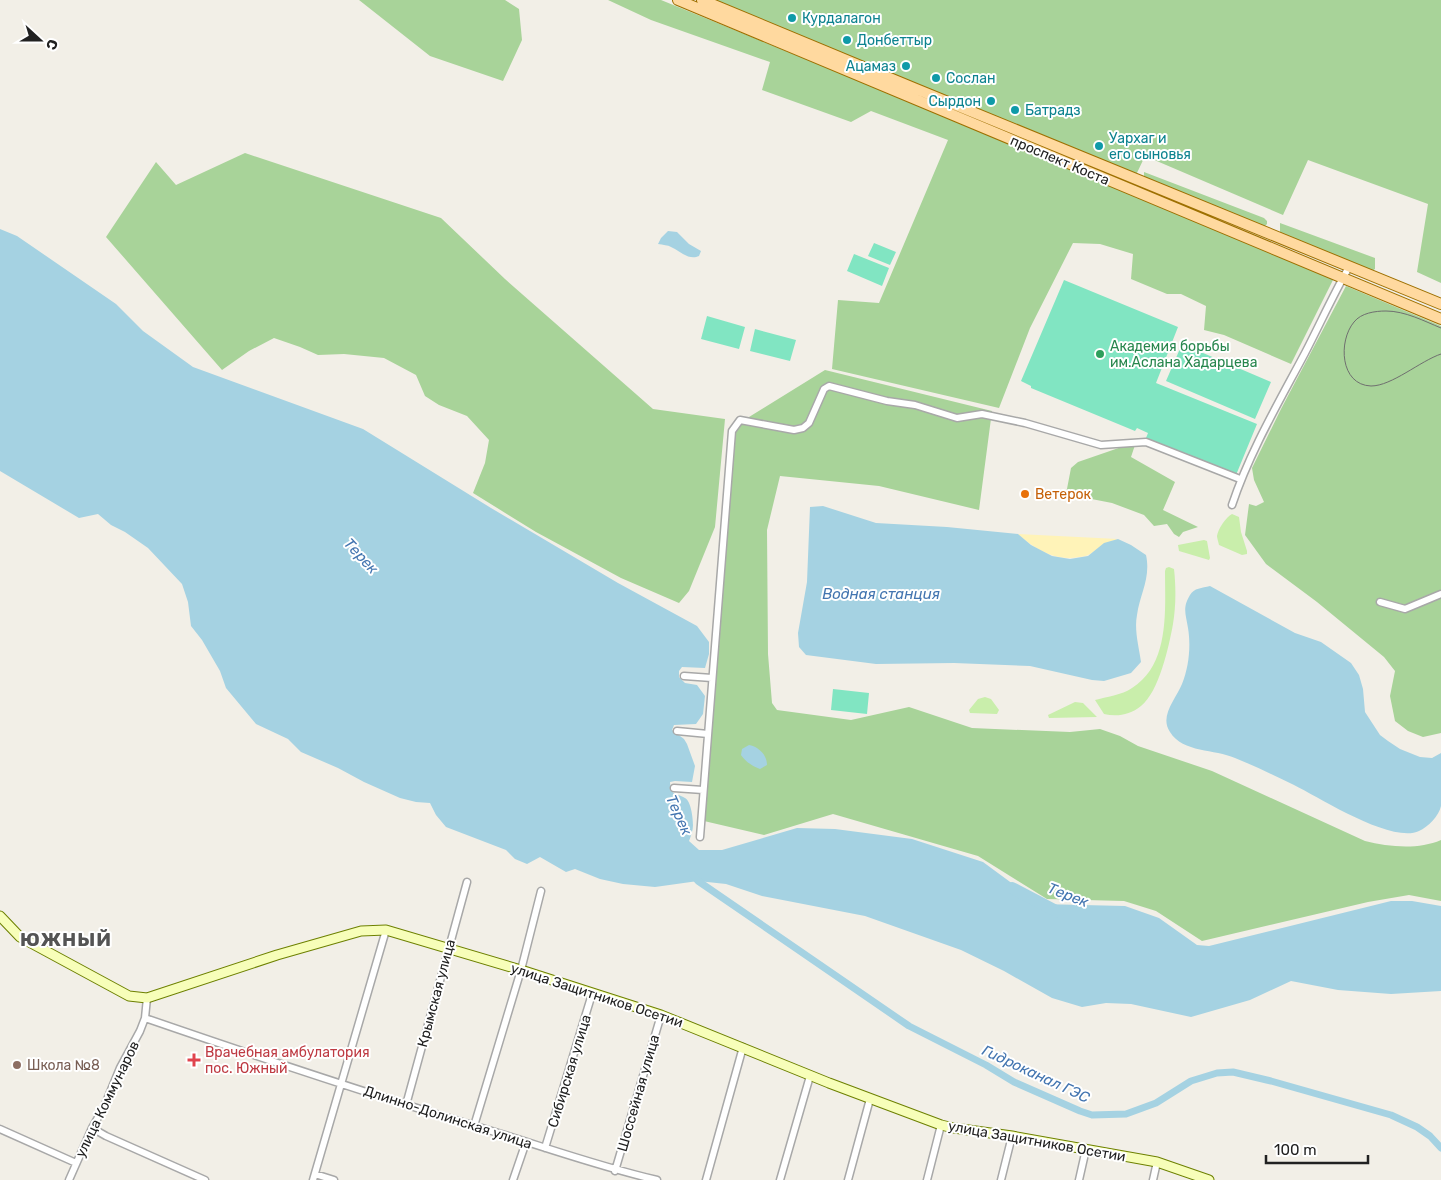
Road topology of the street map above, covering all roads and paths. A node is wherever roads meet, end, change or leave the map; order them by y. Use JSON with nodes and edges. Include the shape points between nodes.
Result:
{"nodes":[{"id":1,"x":678,"y":0,"type":"edge"},
{"id":2,"x":702,"y":0,"type":"edge"},
{"id":3,"x":1348,"y":267,"type":"junction"},
{"id":4,"x":1342,"y":279,"type":"junction"},
{"id":5,"x":1441,"y":304,"type":"edge"},
{"id":6,"x":1441,"y":319,"type":"edge"},
{"id":7,"x":1240,"y":480,"type":"junction"},
{"id":8,"x":1232,"y":505,"type":"dead end"},
{"id":9,"x":1441,"y":594,"type":"edge"},
{"id":10,"x":1380,"y":602,"type":"dead end"},
{"id":11,"x":684,"y":676,"type":"dead end"},
{"id":12,"x":712,"y":678,"type":"junction"},
{"id":13,"x":677,"y":731,"type":"dead end"},
{"id":14,"x":708,"y":734,"type":"junction"},
{"id":15,"x":674,"y":788,"type":"dead end"},
{"id":16,"x":703,"y":790,"type":"junction"},
{"id":17,"x":700,"y":837,"type":"dead end"},
{"id":18,"x":467,"y":882,"type":"dead end"},
{"id":19,"x":541,"y":891,"type":"dead end"},
{"id":20,"x":0,"y":916,"type":"edge"},
{"id":21,"x":386,"y":930,"type":"junction"},
{"id":22,"x":448,"y":948,"type":"junction"},
{"id":23,"x":521,"y":970,"type":"junction"},
{"id":24,"x":592,"y":994,"type":"junction"},
{"id":25,"x":147,"y":998,"type":"junction"},
{"id":26,"x":661,"y":1015,"type":"junction"},
{"id":27,"x":145,"y":1018,"type":"junction"},
{"id":28,"x":743,"y":1047,"type":"junction"},
{"id":29,"x":810,"y":1076,"type":"junction"},
{"id":30,"x":342,"y":1083,"type":"junction"},
{"id":31,"x":870,"y":1099,"type":"junction"},
{"id":32,"x":406,"y":1105,"type":"junction"},
{"id":33,"x":941,"y":1124,"type":"junction"},
{"id":34,"x":474,"y":1126,"type":"junction"},
{"id":35,"x":92,"y":1128,"type":"junction"},
{"id":36,"x":0,"y":1129,"type":"edge"},
{"id":37,"x":1012,"y":1136,"type":"junction"},
{"id":38,"x":526,"y":1142,"type":"junction"},
{"id":39,"x":545,"y":1148,"type":"junction"},
{"id":40,"x":1086,"y":1149,"type":"junction"},
{"id":41,"x":1157,"y":1162,"type":"junction"},
{"id":42,"x":76,"y":1164,"type":"junction"},
{"id":43,"x":615,"y":1171,"type":"junction"},
{"id":44,"x":314,"y":1177,"type":"edge"},
{"id":45,"x":69,"y":1180,"type":"edge"},
{"id":46,"x":204,"y":1180,"type":"edge"},
{"id":47,"x":334,"y":1180,"type":"edge"},
{"id":48,"x":513,"y":1180,"type":"edge"},
{"id":49,"x":657,"y":1180,"type":"edge"},
{"id":50,"x":706,"y":1180,"type":"edge"},
{"id":51,"x":780,"y":1180,"type":"edge"},
{"id":52,"x":848,"y":1180,"type":"edge"},
{"id":53,"x":927,"y":1180,"type":"edge"},
{"id":54,"x":1000,"y":1180,"type":"edge"},
{"id":55,"x":1078,"y":1180,"type":"edge"},
{"id":56,"x":1153,"y":1180,"type":"edge"},
{"id":57,"x":1209,"y":1180,"type":"edge"}],
"edges":[{"from":1,"to":4,"type":"main road","name":"проспект Коста"},
{"from":2,"to":3,"type":"main road","name":"проспект Коста"},
{"from":3,"to":4,"type":"street"},
{"from":3,"to":5,"type":"main road","name":"проспект Коста"},
{"from":4,"to":6,"type":"main road","name":"проспект Коста"},
{"from":4,"to":7,"type":"street"},
{"from":7,"to":8,"type":"street"},
{"from":7,"to":12,"type":"street","via":[[1146,442],[1100,445],[1025,422],[982,414],[957,418],[829,386],[824,389],[803,428],[794,430],[740,420],[732,431]]},
{"from":9,"to":10,"type":"street","via":[[1405,609]]},
{"from":11,"to":12,"type":"street"},
{"from":12,"to":14,"type":"street"},
{"from":13,"to":14,"type":"street"},
{"from":14,"to":16,"type":"street"},
{"from":15,"to":16,"type":"street"},
{"from":16,"to":17,"type":"street"},
{"from":18,"to":22,"type":"street","name":"Крымская улица"},
{"from":19,"to":23,"type":"street"},
{"from":20,"to":25,"type":"street","name":"улица Защитников Осетии","via":[[20,937],[128,996]]},
{"from":21,"to":22,"type":"street","name":"улица Защитников Осетии"},
{"from":21,"to":25,"type":"street","name":"улица Защитников Осетии","via":[[360,931]]},
{"from":21,"to":30,"type":"street"},
{"from":22,"to":23,"type":"street","name":"улица Защитников Осетии"},
{"from":22,"to":32,"type":"street","name":"Крымская улица"},
{"from":23,"to":24,"type":"street","name":"улица Защитников Осетии"},
{"from":23,"to":34,"type":"street"},
{"from":24,"to":26,"type":"street","name":"улица Защитников Осетии"},
{"from":24,"to":39,"type":"street","name":"Сибирская улица"},
{"from":25,"to":27,"type":"street"},
{"from":26,"to":28,"type":"street","name":"улица Защитников Осетии"},
{"from":26,"to":43,"type":"street","name":"Шоссейная улица"},
{"from":27,"to":30,"type":"street","name":"Длинно-Долинская улица"},
{"from":27,"to":35,"type":"street","name":"улица Коммунаров"},
{"from":28,"to":29,"type":"street","name":"улица Защитников Осетии"},
{"from":28,"to":50,"type":"street"},
{"from":29,"to":31,"type":"street","name":"улица Защитников Осетии"},
{"from":29,"to":51,"type":"street"},
{"from":30,"to":32,"type":"street","name":"Длинно-Долинская улица"},
{"from":30,"to":44,"type":"street"},
{"from":31,"to":33,"type":"street","name":"улица Защитников Осетии"},
{"from":31,"to":52,"type":"street"},
{"from":32,"to":34,"type":"street","name":"Длинно-Долинская улица"},
{"from":33,"to":37,"type":"street","name":"улица Защитников Осетии"},
{"from":33,"to":53,"type":"street"},
{"from":34,"to":38,"type":"street","name":"Длинно-Долинская улица"},
{"from":35,"to":42,"type":"street","name":"улица Коммунаров"},
{"from":35,"to":46,"type":"street"},
{"from":36,"to":42,"type":"street"},
{"from":37,"to":40,"type":"street","name":"улица Защитников Осетии"},
{"from":37,"to":54,"type":"street"},
{"from":38,"to":39,"type":"street","name":"Длинно-Долинская улица"},
{"from":38,"to":48,"type":"street"},
{"from":39,"to":43,"type":"street","name":"Длинно-Долинская улица"},
{"from":40,"to":41,"type":"street","name":"улица Защитников Осетии"},
{"from":40,"to":55,"type":"street"},
{"from":41,"to":56,"type":"street"},
{"from":41,"to":57,"type":"street","name":"улица Защитников Осетии"},
{"from":42,"to":45,"type":"street","name":"улица Коммунаров"},
{"from":43,"to":49,"type":"street","name":"Длинно-Долинская улица"},
{"from":44,"to":47,"type":"street"}]}
